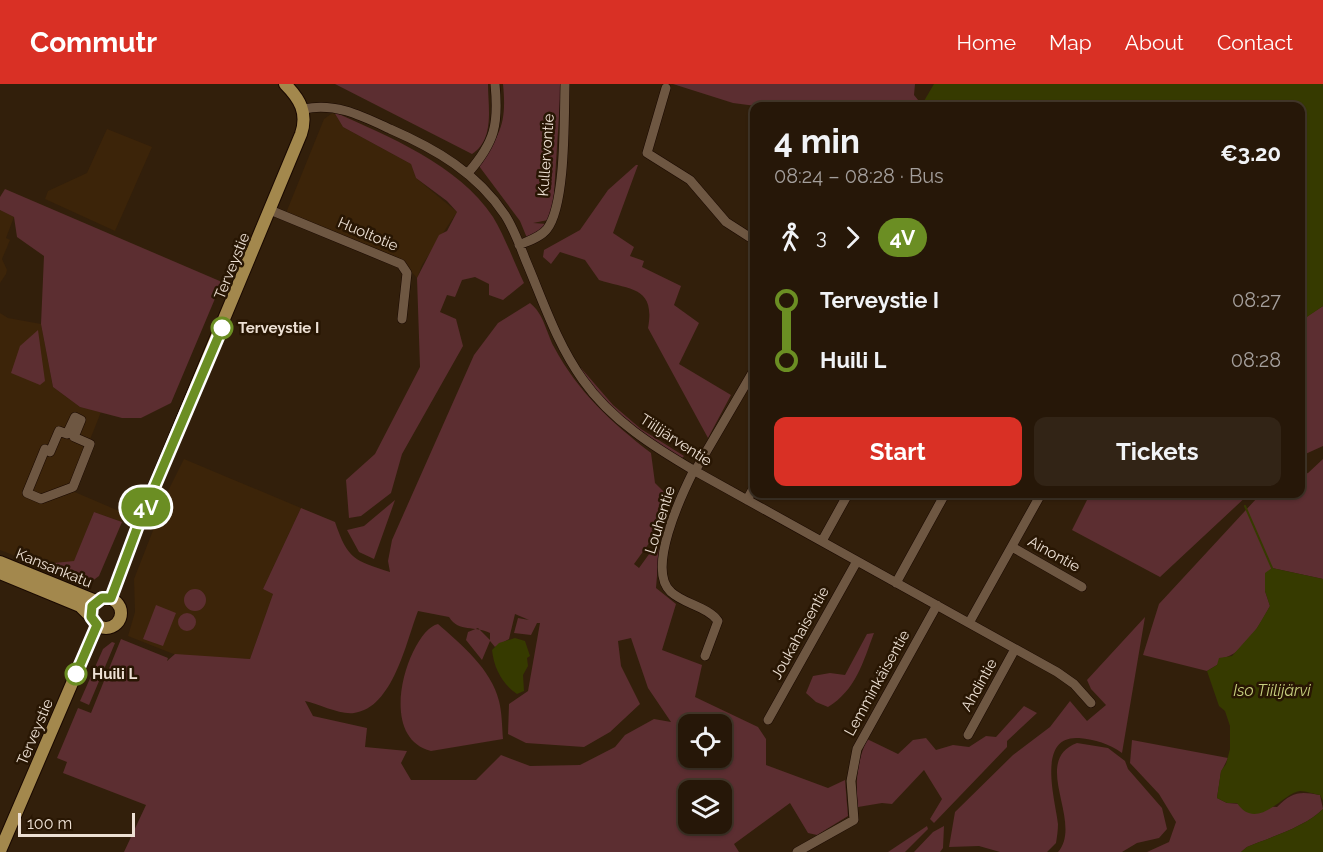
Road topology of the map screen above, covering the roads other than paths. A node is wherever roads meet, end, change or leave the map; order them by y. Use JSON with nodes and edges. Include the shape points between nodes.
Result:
{"nodes":[{"id":1,"x":285,"y":84,"type":"edge"},
{"id":2,"x":495,"y":84,"type":"edge"},
{"id":3,"x":565,"y":84,"type":"edge"},
{"id":4,"x":666,"y":88,"type":"dead end"},
{"id":5,"x":304,"y":109,"type":"junction"},
{"id":6,"x":468,"y":172,"type":"junction"},
{"id":7,"x":270,"y":210,"type":"junction"},
{"id":8,"x":750,"y":237,"type":"edge"},
{"id":9,"x":519,"y":245,"type":"junction"},
{"id":10,"x":402,"y":319,"type":"dead end"},
{"id":11,"x":750,"y":377,"type":"edge"},
{"id":12,"x":59,"y":431,"type":"joint"},
{"id":13,"x":695,"y":471,"type":"junction"},
{"id":14,"x":750,"y":494,"type":"edge"},
{"id":15,"x":846,"y":498,"type":"edge"},
{"id":16,"x":943,"y":498,"type":"edge"},
{"id":17,"x":1039,"y":498,"type":"edge"},
{"id":18,"x":747,"y":500,"type":"junction"},
{"id":19,"x":822,"y":541,"type":"junction"},
{"id":20,"x":1012,"y":547,"type":"junction"},
{"id":21,"x":857,"y":561,"type":"junction"},
{"id":22,"x":0,"y":562,"type":"edge"},
{"id":23,"x":0,"y":573,"type":"edge"},
{"id":24,"x":896,"y":583,"type":"junction"},
{"id":25,"x":1082,"y":586,"type":"dead end"},
{"id":26,"x":111,"y":598,"type":"junction"},
{"id":27,"x":96,"y":601,"type":"junction"},
{"id":28,"x":937,"y":605,"type":"junction"},
{"id":29,"x":94,"y":621,"type":"junction"},
{"id":30,"x":969,"y":623,"type":"junction"},
{"id":31,"x":1015,"y":649,"type":"junction"},
{"id":32,"x":705,"y":656,"type":"dead end"},
{"id":33,"x":1091,"y":703,"type":"dead end"},
{"id":34,"x":768,"y":720,"type":"dead end"},
{"id":35,"x":968,"y":735,"type":"dead end"},
{"id":36,"x":0,"y":851,"type":"edge"},
{"id":37,"x":797,"y":852,"type":"edge"}],
"edges":[{"from":1,"to":5,"type":"main road"},
{"from":2,"to":6,"type":"street","via":[[496,126],[485,152]]},
{"from":3,"to":9,"type":"street","name":"Kullervontie","via":[[559,200],[546,231]]},
{"from":4,"to":8,"type":"street","via":[[647,153],[690,180],[726,222]]},
{"from":5,"to":6,"type":"street","name":"Tiilijärventie","via":[[326,106],[349,111],[412,138]]},
{"from":5,"to":7,"type":"main road","name":"Terveystie","via":[[302,134]]},
{"from":6,"to":9,"type":"street","name":"Tiilijärventie","via":[[506,216]]},
{"from":7,"to":10,"type":"street","name":"Huoltotie","via":[[401,264],[407,273]]},
{"from":7,"to":26,"type":"main road","name":"Terveystie"},
{"from":9,"to":13,"type":"street","name":"Tiilijärventie","via":[[566,356],[584,382],[639,437]]},
{"from":11,"to":13,"type":"street"},
{"from":12,"to":12,"type":"street","via":[[67,434],[75,417],[78,418],[81,420],[74,438],[90,444],[73,486],[41,499],[27,493],[45,449],[50,452]]},
{"from":13,"to":18,"type":"street","name":"Tiilijärventie"},
{"from":13,"to":32,"type":"street","name":"Louhentie","via":[[672,525],[661,573],[664,585],[672,593],[718,621]]},
{"from":14,"to":18,"type":"street"},
{"from":15,"to":19,"type":"street"},
{"from":16,"to":24,"type":"street"},
{"from":17,"to":20,"type":"street"},
{"from":18,"to":19,"type":"street","name":"Tiilijärventie"},
{"from":19,"to":21,"type":"street","name":"Tiilijärventie"},
{"from":20,"to":25,"type":"street","name":"Ainontie"},
{"from":20,"to":30,"type":"street"},
{"from":21,"to":24,"type":"street","name":"Tiilijärventie"},
{"from":21,"to":34,"type":"street","name":"Joukahaisentie"},
{"from":22,"to":27,"type":"main road","name":"Kansankatu"},
{"from":23,"to":29,"type":"main road","name":"Kansankatu","via":[[80,606]]},
{"from":24,"to":28,"type":"street","name":"Tiilijärventie"},
{"from":26,"to":27,"type":"main road"},
{"from":26,"to":29,"type":"main road","via":[[121,608],[119,620],[110,628]]},
{"from":27,"to":29,"type":"main road"},
{"from":28,"to":30,"type":"street","name":"Tiilijärventie"},
{"from":28,"to":37,"type":"street","name":"Lemminkäisentie","via":[[857,749],[851,781],[854,820]]},
{"from":29,"to":36,"type":"main road","name":"Terveystie"},
{"from":30,"to":31,"type":"street","name":"Tiilijärventie"},
{"from":31,"to":33,"type":"street","name":"Tiilijärventie","via":[[1070,681]]},
{"from":31,"to":35,"type":"street","name":"Ahdintie"}]}
